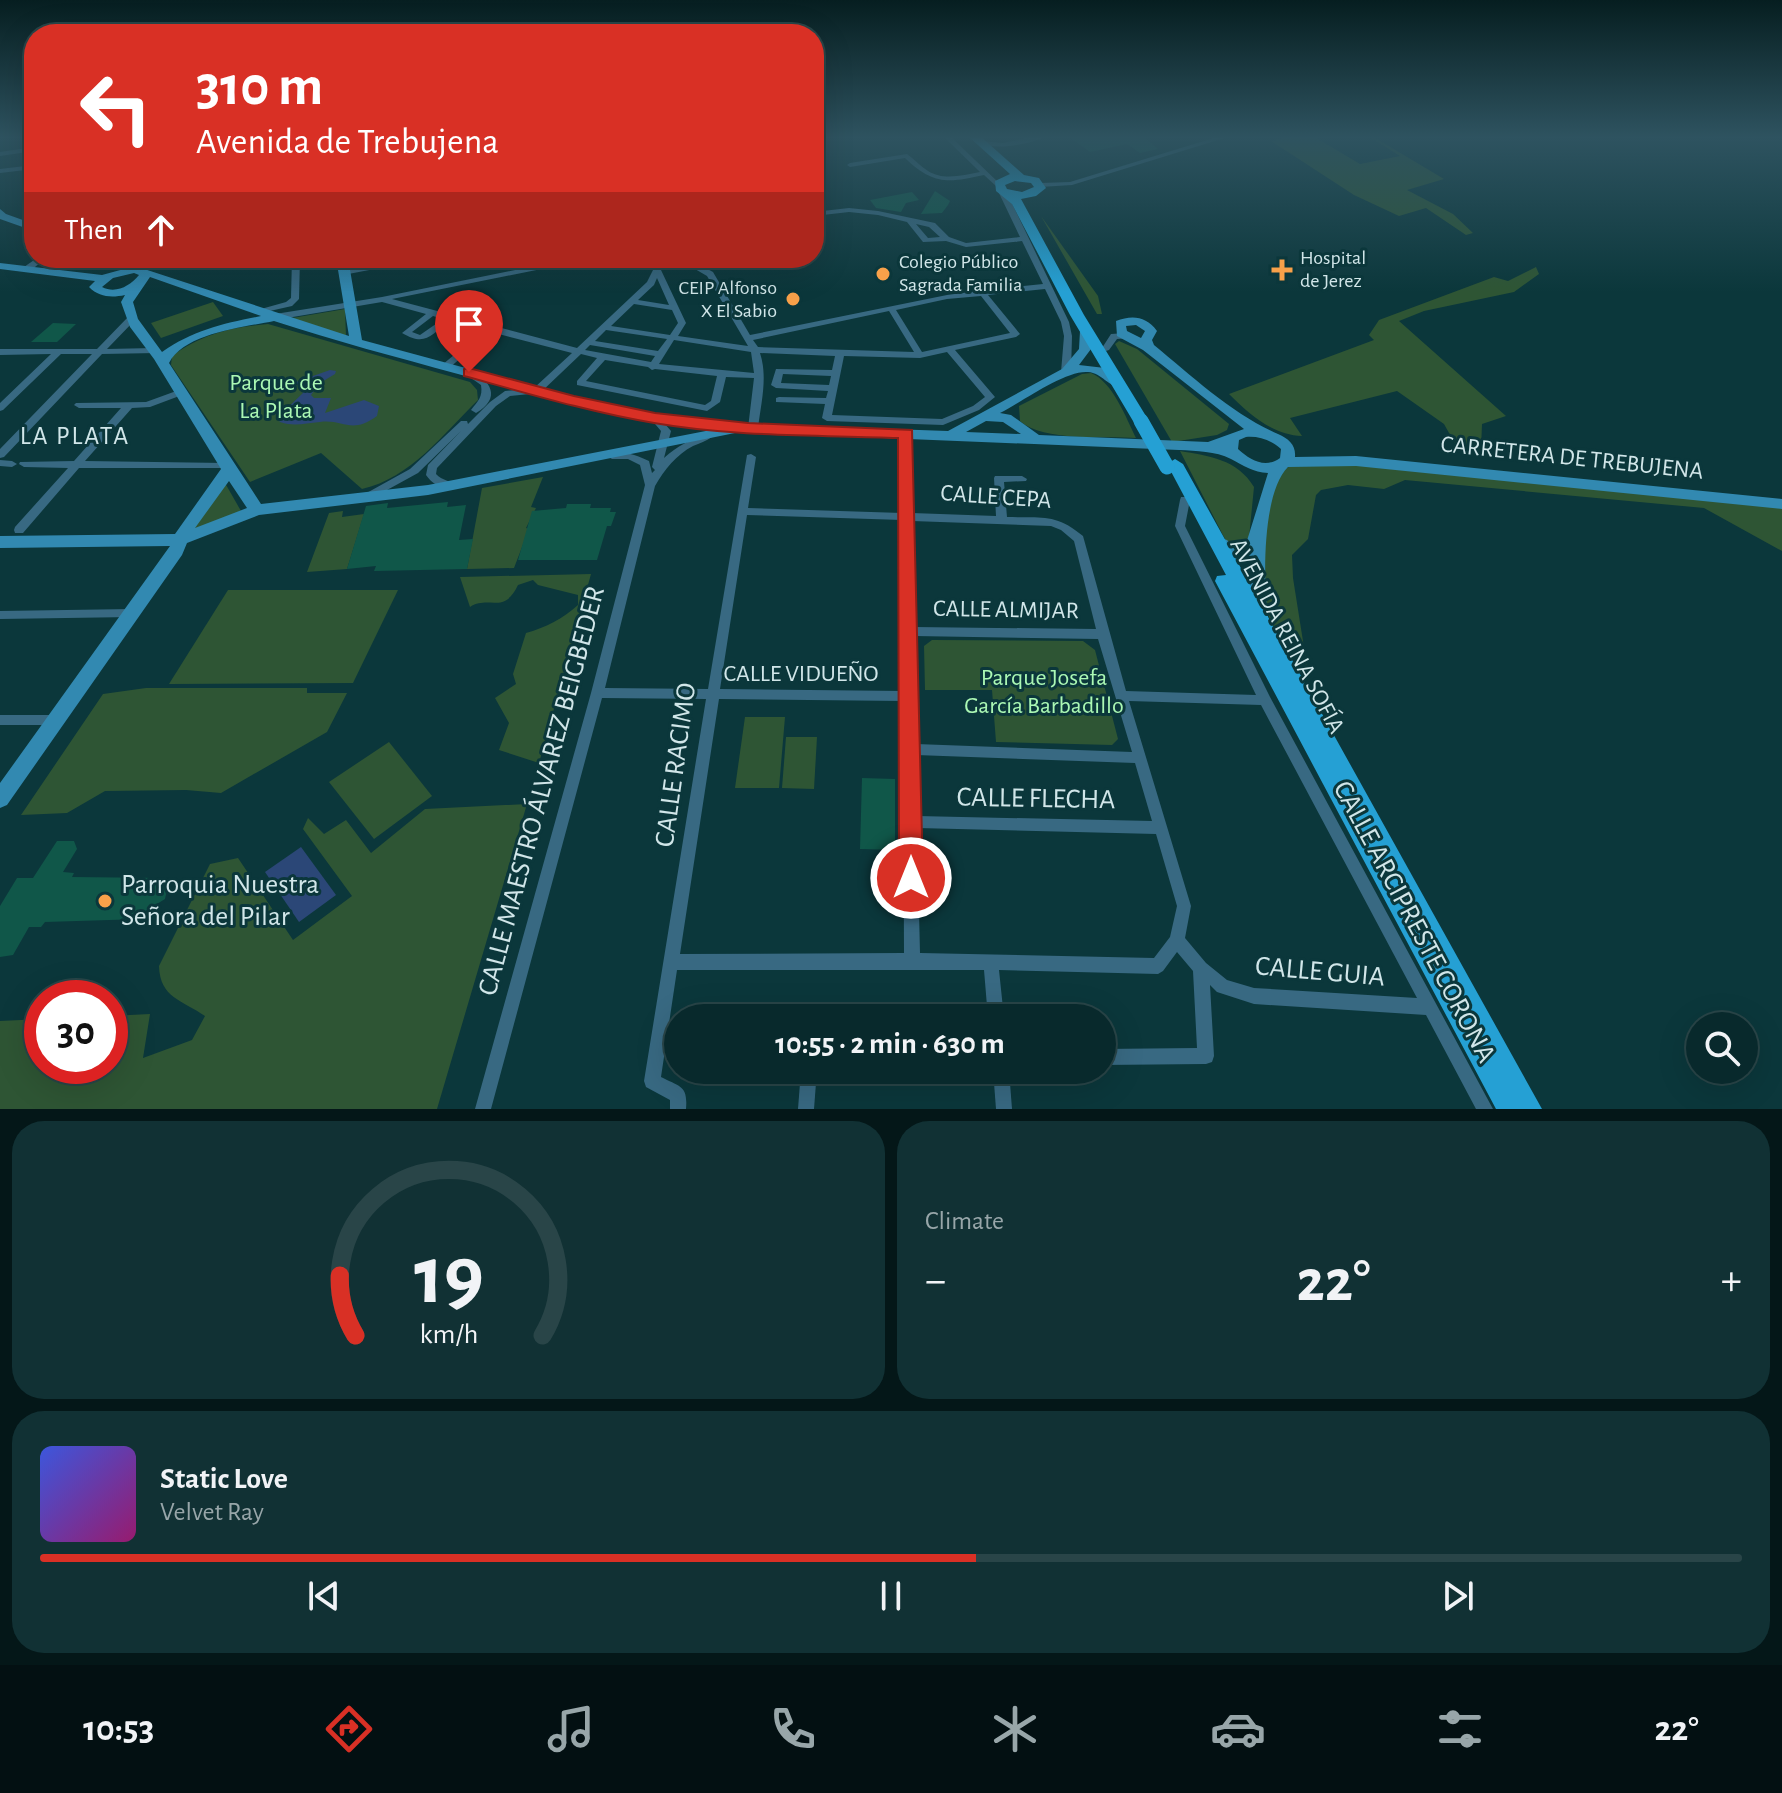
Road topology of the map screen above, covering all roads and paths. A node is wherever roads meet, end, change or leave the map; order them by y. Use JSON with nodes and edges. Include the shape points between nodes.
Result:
{"nodes":[{"id":1,"x":1003,"y":187,"type":"edge"},
{"id":2,"x":1004,"y":188,"type":"edge"},
{"id":3,"x":1005,"y":188,"type":"edge"},
{"id":4,"x":1039,"y":188,"type":"edge"},
{"id":5,"x":1029,"y":195,"type":"junction"},
{"id":6,"x":0,"y":212,"type":"edge"},
{"id":7,"x":824,"y":213,"type":"edge"},
{"id":8,"x":911,"y":222,"type":"junction"},
{"id":9,"x":24,"y":224,"type":"edge"},
{"id":10,"x":946,"y":239,"type":"junction"},
{"id":11,"x":1024,"y":239,"type":"junction"},
{"id":12,"x":0,"y":266,"type":"edge"},
{"id":13,"x":138,"y":268,"type":"edge"},
{"id":14,"x":296,"y":268,"type":"edge"},
{"id":15,"x":343,"y":268,"type":"edge"},
{"id":16,"x":369,"y":268,"type":"edge"},
{"id":17,"x":536,"y":268,"type":"edge"},
{"id":18,"x":659,"y":268,"type":"edge"},
{"id":19,"x":698,"y":268,"type":"edge"},
{"id":20,"x":27,"y":269,"type":"joint"},
{"id":21,"x":140,"y":270,"type":"junction"},
{"id":22,"x":658,"y":271,"type":"junction"},
{"id":23,"x":343,"y":273,"type":"junction"},
{"id":24,"x":102,"y":278,"type":"junction"},
{"id":25,"x":1046,"y":286,"type":"junction"},
{"id":26,"x":135,"y":287,"type":"junction"},
{"id":27,"x":981,"y":291,"type":"junction"},
{"id":28,"x":109,"y":293,"type":"junction"},
{"id":29,"x":382,"y":299,"type":"junction"},
{"id":30,"x":632,"y":301,"type":"junction"},
{"id":31,"x":351,"y":305,"type":"junction"},
{"id":32,"x":675,"y":308,"type":"junction"},
{"id":33,"x":891,"y":308,"type":"junction"},
{"id":34,"x":432,"y":313,"type":"junction"},
{"id":35,"x":268,"y":314,"type":"junction"},
{"id":36,"x":132,"y":318,"type":"junction"},
{"id":37,"x":449,"y":318,"type":"junction"},
{"id":38,"x":603,"y":327,"type":"junction"},
{"id":39,"x":490,"y":329,"type":"junction"},
{"id":40,"x":1086,"y":331,"type":"junction"},
{"id":41,"x":1129,"y":337,"type":"joint"},
{"id":42,"x":748,"y":338,"type":"junction"},
{"id":43,"x":671,"y":339,"type":"junction"},
{"id":44,"x":356,"y":342,"type":"junction"},
{"id":45,"x":587,"y":342,"type":"junction"},
{"id":46,"x":949,"y":348,"type":"junction"},
{"id":47,"x":1106,"y":348,"type":"junction"},
{"id":48,"x":754,"y":350,"type":"junction"},
{"id":49,"x":101,"y":351,"type":"junction"},
{"id":50,"x":0,"y":352,"type":"edge"},
{"id":51,"x":58,"y":352,"type":"junction"},
{"id":52,"x":575,"y":353,"type":"junction"},
{"id":53,"x":840,"y":353,"type":"junction"},
{"id":54,"x":660,"y":354,"type":"junction"},
{"id":55,"x":920,"y":355,"type":"junction"},
{"id":56,"x":158,"y":357,"type":"junction"},
{"id":57,"x":601,"y":359,"type":"junction"},
{"id":58,"x":445,"y":367,"type":"junction"},
{"id":59,"x":652,"y":367,"type":"junction"},
{"id":60,"x":469,"y":372,"type":"junction"},
{"id":61,"x":1066,"y":372,"type":"junction"},
{"id":62,"x":835,"y":373,"type":"junction"},
{"id":63,"x":722,"y":375,"type":"junction"},
{"id":64,"x":759,"y":376,"type":"junction"},
{"id":65,"x":1118,"y":384,"type":"junction"},
{"id":66,"x":833,"y":388,"type":"junction"},
{"id":67,"x":537,"y":391,"type":"junction"},
{"id":68,"x":179,"y":393,"type":"junction"},
{"id":69,"x":779,"y":400,"type":"dead end"},
{"id":70,"x":1015,"y":400,"type":"junction"},
{"id":71,"x":830,"y":401,"type":"junction"},
{"id":72,"x":50,"y":404,"type":"junction"},
{"id":73,"x":129,"y":405,"type":"junction"},
{"id":74,"x":1,"y":407,"type":"edge"},
{"id":75,"x":655,"y":418,"type":"junction"},
{"id":76,"x":983,"y":419,"type":"junction"},
{"id":77,"x":1146,"y":421,"type":"junction"},
{"id":78,"x":1011,"y":422,"type":"junction"},
{"id":79,"x":750,"y":428,"type":"junction"},
{"id":80,"x":1236,"y":431,"type":"junction"},
{"id":81,"x":719,"y":433,"type":"junction"},
{"id":82,"x":906,"y":434,"type":"junction"},
{"id":83,"x":948,"y":436,"type":"junction"},
{"id":84,"x":996,"y":437,"type":"junction"},
{"id":85,"x":1038,"y":438,"type":"junction"},
{"id":86,"x":1280,"y":440,"type":"junction"},
{"id":87,"x":665,"y":444,"type":"junction"},
{"id":88,"x":1208,"y":447,"type":"junction"},
{"id":89,"x":0,"y":455,"type":"edge"},
{"id":90,"x":612,"y":456,"type":"junction"},
{"id":91,"x":751,"y":457,"type":"dead end"},
{"id":92,"x":1239,"y":459,"type":"junction"},
{"id":93,"x":1356,"y":461,"type":"junction"},
{"id":94,"x":24,"y":464,"type":"dead end"},
{"id":95,"x":76,"y":464,"type":"junction"},
{"id":96,"x":1282,"y":464,"type":"junction"},
{"id":97,"x":1171,"y":466,"type":"junction"},
{"id":98,"x":226,"y":468,"type":"junction"},
{"id":99,"x":1022,"y":479,"type":"dead end"},
{"id":100,"x":652,"y":482,"type":"junction"},
{"id":101,"x":451,"y":486,"type":"junction"},
{"id":102,"x":367,"y":497,"type":"junction"},
{"id":103,"x":1185,"y":500,"type":"junction"},
{"id":104,"x":1782,"y":504,"type":"edge"},
{"id":105,"x":257,"y":510,"type":"junction"},
{"id":106,"x":743,"y":511,"type":"junction"},
{"id":107,"x":907,"y":515,"type":"junction"},
{"id":108,"x":1002,"y":520,"type":"junction"},
{"id":109,"x":19,"y":530,"type":"dead end"},
{"id":110,"x":1212,"y":533,"type":"junction"},
{"id":111,"x":180,"y":540,"type":"junction"},
{"id":112,"x":0,"y":542,"type":"edge"},
{"id":113,"x":132,"y":613,"type":"junction"},
{"id":114,"x":0,"y":615,"type":"edge"},
{"id":115,"x":1262,"y":623,"type":"junction"},
{"id":116,"x":909,"y":631,"type":"junction"},
{"id":117,"x":1103,"y":634,"type":"junction"},
{"id":118,"x":597,"y":693,"type":"junction"},
{"id":119,"x":909,"y":696,"type":"junction"},
{"id":120,"x":1121,"y":696,"type":"junction"},
{"id":121,"x":711,"y":697,"type":"junction"},
{"id":122,"x":1265,"y":700,"type":"junction"},
{"id":123,"x":0,"y":720,"type":"edge"},
{"id":124,"x":54,"y":720,"type":"junction"},
{"id":125,"x":910,"y":749,"type":"junction"},
{"id":126,"x":1140,"y":758,"type":"junction"},
{"id":127,"x":0,"y":799,"type":"edge"},
{"id":128,"x":911,"y":822,"type":"junction"},
{"id":129,"x":1160,"y":828,"type":"junction"},
{"id":130,"x":1177,"y":940,"type":"junction"},
{"id":131,"x":912,"y":961,"type":"junction"},
{"id":132,"x":673,"y":962,"type":"junction"},
{"id":133,"x":991,"y":962,"type":"junction"},
{"id":134,"x":1201,"y":968,"type":"junction"},
{"id":135,"x":995,"y":1004,"type":"edge"},
{"id":136,"x":1431,"y":1007,"type":"junction"},
{"id":137,"x":1116,"y":1057,"type":"edge"},
{"id":138,"x":808,"y":1084,"type":"edge"},
{"id":139,"x":1002,"y":1084,"type":"edge"},
{"id":140,"x":483,"y":1109,"type":"edge"},
{"id":141,"x":678,"y":1109,"type":"edge"},
{"id":142,"x":806,"y":1109,"type":"edge"},
{"id":143,"x":1004,"y":1109,"type":"edge"},
{"id":144,"x":1485,"y":1109,"type":"edge"},
{"id":145,"x":1511,"y":1109,"type":"edge"},
{"id":146,"x":1528,"y":1109,"type":"edge"}],
"edges":[{"from":1,"to":11,"type":"street"},
{"from":2,"to":40,"type":"main road","name":"AVENIDA REINA SOFÍA","via":[[1017,202]]},
{"from":3,"to":5,"type":"main road"},
{"from":4,"to":5,"type":"main road"},
{"from":5,"to":47,"type":"main road","name":"AVENIDA REINA SOFÍA","via":[[1026,203]]},
{"from":6,"to":9,"type":"main road"},
{"from":7,"to":8,"type":"street","via":[[878,213]]},
{"from":8,"to":10,"type":"street","via":[[932,225]]},
{"from":8,"to":10,"type":"street","via":[[926,240]]},
{"from":10,"to":11,"type":"street","via":[[966,245]]},
{"from":11,"to":25,"type":"street"},
{"from":12,"to":20,"type":"main road"},
{"from":13,"to":21,"type":"main road"},
{"from":14,"to":35,"type":"street","via":[[295,299]]},
{"from":15,"to":23,"type":"main road"},
{"from":16,"to":23,"type":"street"},
{"from":17,"to":29,"type":"street"},
{"from":18,"to":22,"type":"street"},
{"from":19,"to":42,"type":"street","via":[[717,283]]},
{"from":20,"to":24,"type":"main road"},
{"from":21,"to":24,"type":"main road"},
{"from":21,"to":26,"type":"main road","via":[[145,277]]},
{"from":21,"to":35,"type":"main road"},
{"from":22,"to":30,"type":"street"},
{"from":22,"to":32,"type":"street"},
{"from":23,"to":31,"type":"main road"},
{"from":24,"to":28,"type":"main road","via":[[95,287]]},
{"from":25,"to":27,"type":"street"},
{"from":25,"to":61,"type":"street","via":[[1068,329]]},
{"from":26,"to":28,"type":"main road"},
{"from":26,"to":36,"type":"main road","via":[[128,297]]},
{"from":27,"to":33,"type":"street"},
{"from":27,"to":46,"type":"street","via":[[1016,334]]},
{"from":28,"to":36,"type":"main road"},
{"from":29,"to":31,"type":"street"},
{"from":29,"to":34,"type":"street"},
{"from":30,"to":32,"type":"street"},
{"from":30,"to":38,"type":"street"},
{"from":31,"to":35,"type":"street"},
{"from":31,"to":44,"type":"main road"},
{"from":32,"to":43,"type":"street","via":[[682,323]]},
{"from":33,"to":42,"type":"street"},
{"from":33,"to":55,"type":"street"},
{"from":34,"to":37,"type":"street"},
{"from":34,"to":37,"type":"street","via":[[406,333],[421,338]]},
{"from":35,"to":44,"type":"main road"},
{"from":35,"to":56,"type":"main road","via":[[215,329]]},
{"from":36,"to":49,"type":"street"},
{"from":36,"to":56,"type":"main road"},
{"from":37,"to":39,"type":"street"},
{"from":38,"to":43,"type":"street"},
{"from":38,"to":45,"type":"street"},
{"from":39,"to":52,"type":"street"},
{"from":39,"to":58,"type":"street"},
{"from":40,"to":61,"type":"main road","via":[[1085,349]]},
{"from":40,"to":65,"type":"main road","name":"AVENIDA REINA SOFÍA"},
{"from":41,"to":47,"type":"street","via":[[1114,336]]},
{"from":41,"to":80,"type":"main road","via":[[1148,342]]},
{"from":42,"to":48,"type":"street"},
{"from":43,"to":48,"type":"street"},
{"from":43,"to":54,"type":"street"},
{"from":44,"to":58,"type":"main road"},
{"from":45,"to":52,"type":"street"},
{"from":45,"to":54,"type":"street"},
{"from":46,"to":55,"type":"street"},
{"from":46,"to":71,"type":"street","via":[[990,397],[965,413],[943,422],[827,418]]},
{"from":47,"to":77,"type":"main road","name":"AVENIDA REINA SOFÍA"},
{"from":48,"to":53,"type":"street"},
{"from":48,"to":64,"type":"street"},
{"from":49,"to":51,"type":"street"},
{"from":49,"to":56,"type":"street"},
{"from":49,"to":72,"type":"street"},
{"from":50,"to":51,"type":"street"},
{"from":51,"to":74,"type":"street"},
{"from":52,"to":57,"type":"street"},
{"from":52,"to":67,"type":"street"},
{"from":53,"to":55,"type":"street"},
{"from":53,"to":62,"type":"street"},
{"from":54,"to":59,"type":"street"},
{"from":56,"to":68,"type":"main road"},
{"from":57,"to":59,"type":"street"},
{"from":57,"to":63,"type":"street","via":[[580,383],[707,408],[715,402]]},
{"from":58,"to":60,"type":"main road"},
{"from":59,"to":63,"type":"street"},
{"from":60,"to":67,"type":"main road"},
{"from":60,"to":102,"type":"street","via":[[485,384],[485,401],[414,471]]},
{"from":61,"to":65,"type":"main road","via":[[1096,368]]},
{"from":61,"to":70,"type":"main road"},
{"from":62,"to":66,"type":"street"},
{"from":62,"to":66,"type":"street","via":[[779,371],[776,385]]},
{"from":63,"to":64,"type":"street"},
{"from":64,"to":79,"type":"street"},
{"from":65,"to":77,"type":"main road","name":"AVENIDA REINA SOFÍA"},
{"from":66,"to":71,"type":"street"},
{"from":67,"to":75,"type":"main road"},
{"from":67,"to":101,"type":"street","via":[[508,393],[432,467],[436,481]]},
{"from":68,"to":73,"type":"street","via":[[147,405]]},
{"from":68,"to":98,"type":"main road"},
{"from":69,"to":71,"type":"street"},
{"from":70,"to":76,"type":"main road"},
{"from":70,"to":78,"type":"main road"},
{"from":72,"to":73,"type":"street"},
{"from":72,"to":89,"type":"street"},
{"from":73,"to":95,"type":"street"},
{"from":75,"to":79,"type":"main road"},
{"from":75,"to":87,"type":"street","via":[[666,431]]},
{"from":76,"to":78,"type":"main road","via":[[995,416]]},
{"from":76,"to":83,"type":"main road"},
{"from":76,"to":84,"type":"main road","via":[[980,430]]},
{"from":77,"to":97,"type":"main road","name":"AVENIDA REINA SOFÍA","bridge":true},
{"from":78,"to":84,"type":"main road","via":[[1009,434]]},
{"from":78,"to":85,"type":"main road"},
{"from":79,"to":81,"type":"main road"},
{"from":79,"to":82,"type":"main road"},
{"from":80,"to":86,"type":"main road","name":"CARRETERA DE TREBUJENA"},
{"from":80,"to":88,"type":"main road"},
{"from":80,"to":92,"type":"main road","via":[[1231,450]]},
{"from":81,"to":87,"type":"main road"},
{"from":81,"to":100,"type":"street","name":"CALLE MAESTRO ÁLVAREZ BEIGBEDER","via":[[677,450]]},
{"from":82,"to":83,"type":"main road"},
{"from":82,"to":107,"type":"street"},
{"from":83,"to":84,"type":"main road"},
{"from":84,"to":85,"type":"main road"},
{"from":85,"to":88,"type":"main road"},
{"from":86,"to":93,"type":"main road","name":"CARRETERA DE TREBUJENA"},
{"from":86,"to":96,"type":"main road","via":[[1289,452]]},
{"from":87,"to":90,"type":"main road"},
{"from":87,"to":100,"type":"street","name":"CALLE MAESTRO ÁLVAREZ BEIGBEDER"},
{"from":88,"to":92,"type":"main road","name":"CARRETERA DE TREBUJENA"},
{"from":90,"to":100,"type":"street","via":[[645,463]]},
{"from":90,"to":101,"type":"main road"},
{"from":91,"to":106,"type":"street","name":"CALLE RACIMO"},
{"from":92,"to":96,"type":"main road","name":"CARRETERA DE TREBUJENA","via":[[1261,468]]},
{"from":92,"to":110,"type":"main road","via":[[1258,483],[1260,495],[1253,550],[1244,557],[1232,555]]},
{"from":93,"to":96,"type":"main road","name":"CARRETERA DE TREBUJENA"},
{"from":93,"to":104,"type":"main road","name":"CARRETERA DE TREBUJENA"},
{"from":94,"to":95,"type":"street"},
{"from":95,"to":98,"type":"street"},
{"from":95,"to":109,"type":"street"},
{"from":96,"to":115,"type":"main road","via":[[1266,496],[1257,600]]},
{"from":97,"to":103,"type":"main road","name":"AVENIDA REINA SOFÍA"},
{"from":97,"to":110,"type":"main road","name":"AVENIDA REINA SOFÍA"},
{"from":98,"to":105,"type":"main road"},
{"from":98,"to":111,"type":"main road"},
{"from":99,"to":108,"type":"street","via":[[999,478]]},
{"from":100,"to":118,"type":"street","name":"CALLE MAESTRO ÁLVAREZ BEIGBEDER"},
{"from":101,"to":102,"type":"main road"},
{"from":102,"to":105,"type":"main road"},
{"from":103,"to":122,"type":"street","name":"CALLE ARCIPRESTE CORONA","via":[[1180,526]]},
{"from":103,"to":145,"type":"main road","name":"AVENIDA REINA SOFÍA","via":[[1255,641]]},
{"from":105,"to":111,"type":"main road"},
{"from":106,"to":107,"type":"street","name":"CALLE CEPA"},
{"from":106,"to":121,"type":"street","name":"CALLE RACIMO"},
{"from":107,"to":108,"type":"street","name":"CALLE CEPA"},
{"from":107,"to":116,"type":"street"},
{"from":108,"to":117,"type":"street","name":"CALLE CEPA","via":[[1052,522],[1079,539]]},
{"from":110,"to":115,"type":"main road","name":"AVENIDA REINA SOFÍA"},
{"from":111,"to":112,"type":"main road"},
{"from":111,"to":113,"type":"main road"},
{"from":113,"to":114,"type":"street"},
{"from":113,"to":124,"type":"main road"},
{"from":115,"to":146,"type":"main road","name":"AVENIDA REINA SOFÍA"},
{"from":116,"to":117,"type":"street","name":"CALLE ALMIJAR"},
{"from":116,"to":119,"type":"street"},
{"from":117,"to":120,"type":"street","name":"CALLE CEPA"},
{"from":118,"to":121,"type":"street","name":"CALLE VIDUEÑO"},
{"from":118,"to":140,"type":"street","name":"CALLE MAESTRO ÁLVAREZ BEIGBEDER"},
{"from":119,"to":121,"type":"street","name":"CALLE VIDUEÑO"},
{"from":119,"to":125,"type":"street"},
{"from":120,"to":122,"type":"street"},
{"from":120,"to":126,"type":"street","name":"CALLE CEPA"},
{"from":121,"to":132,"type":"street","name":"CALLE RACIMO"},
{"from":122,"to":136,"type":"street","name":"CALLE ARCIPRESTE CORONA"},
{"from":123,"to":124,"type":"street"},
{"from":124,"to":127,"type":"main road"},
{"from":125,"to":126,"type":"street"},
{"from":125,"to":128,"type":"street"},
{"from":126,"to":129,"type":"street","name":"CALLE CEPA"},
{"from":128,"to":129,"type":"street","name":"CALLE FLECHA"},
{"from":128,"to":131,"type":"street"},
{"from":129,"to":130,"type":"street","name":"CALLE CEPA","via":[[1184,906]]},
{"from":130,"to":133,"type":"street","via":[[1158,966]]},
{"from":130,"to":134,"type":"street","name":"CALLE GUIA"},
{"from":131,"to":132,"type":"street"},
{"from":131,"to":133,"type":"street"},
{"from":132,"to":141,"type":"street","name":"CALLE RACIMO","via":[[652,1081],[679,1096]]},
{"from":133,"to":135,"type":"street"},
{"from":134,"to":136,"type":"street","name":"CALLE GUIA","via":[[1223,986],[1254,996]]},
{"from":134,"to":137,"type":"street","via":[[1206,1056]]},
{"from":136,"to":144,"type":"street","name":"CALLE ARCIPRESTE CORONA"},
{"from":138,"to":142,"type":"street"},
{"from":139,"to":143,"type":"street"}]}
